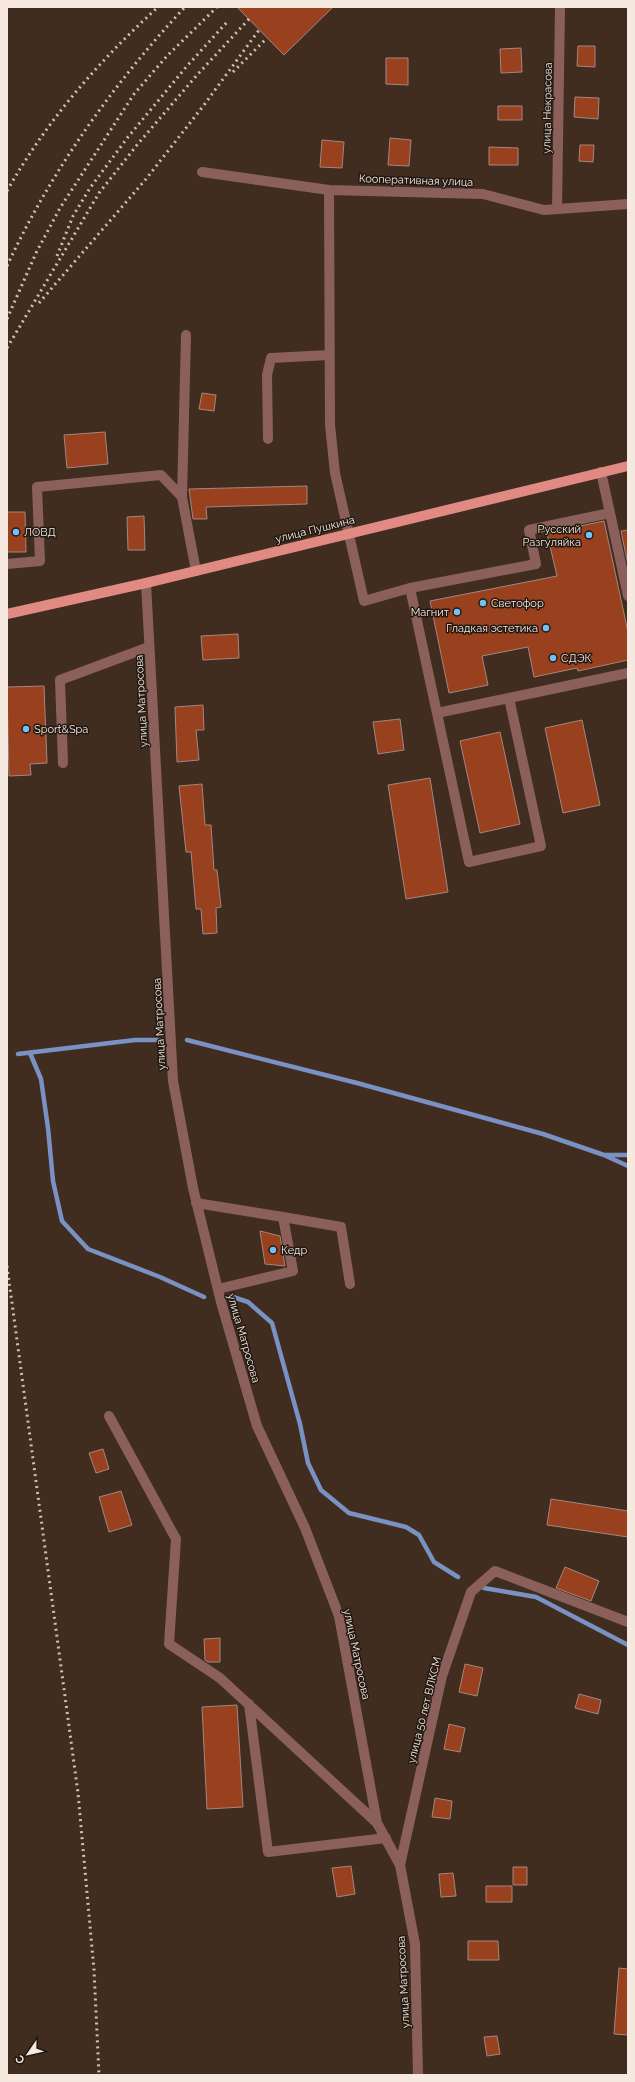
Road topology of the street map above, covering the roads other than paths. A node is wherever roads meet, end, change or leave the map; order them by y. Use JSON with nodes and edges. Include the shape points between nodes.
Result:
{"nodes":[{"id":1,"x":560,"y":7,"type":"edge"},
{"id":2,"x":202,"y":172,"type":"dead end"},
{"id":3,"x":329,"y":190,"type":"junction"},
{"id":4,"x":628,"y":204,"type":"edge"},
{"id":5,"x":557,"y":209,"type":"junction"},
{"id":6,"x":186,"y":335,"type":"dead end"},
{"id":7,"x":329,"y":355,"type":"junction"},
{"id":8,"x":268,"y":439,"type":"dead end"},
{"id":9,"x":628,"y":466,"type":"edge"},
{"id":10,"x":601,"y":472,"type":"junction"},
{"id":11,"x":182,"y":497,"type":"junction"},
{"id":12,"x":610,"y":513,"type":"junction"},
{"id":13,"x":350,"y":533,"type":"junction"},
{"id":14,"x":7,"y":564,"type":"edge"},
{"id":15,"x":196,"y":571,"type":"junction"},
{"id":16,"x":146,"y":583,"type":"junction"},
{"id":17,"x":410,"y":588,"type":"junction"},
{"id":18,"x":628,"y":596,"type":"edge"},
{"id":19,"x":7,"y":614,"type":"edge"},
{"id":20,"x":149,"y":647,"type":"junction"},
{"id":21,"x":628,"y":673,"type":"edge"},
{"id":22,"x":509,"y":698,"type":"junction"},
{"id":23,"x":437,"y":713,"type":"junction"},
{"id":24,"x":63,"y":763,"type":"dead end"},
{"id":25,"x":196,"y":1203,"type":"junction"},
{"id":26,"x":283,"y":1217,"type":"junction"},
{"id":27,"x":350,"y":1284,"type":"dead end"},
{"id":28,"x":218,"y":1289,"type":"junction"},
{"id":29,"x":109,"y":1416,"type":"dead end"},
{"id":30,"x":628,"y":1622,"type":"edge"},
{"id":31,"x":249,"y":1704,"type":"junction"},
{"id":32,"x":377,"y":1823,"type":"junction"},
{"id":33,"x":386,"y":1838,"type":"junction"},
{"id":34,"x":400,"y":1865,"type":"junction"},
{"id":35,"x":418,"y":2075,"type":"edge"}],
"edges":[{"from":1,"to":5,"type":"street","name":"улица Некрасова"},
{"from":2,"to":3,"type":"street","name":"Кооперативная улица"},
{"from":3,"to":5,"type":"street","name":"Кооперативная улица","via":[[484,194],[544,210]]},
{"from":3,"to":7,"type":"street"},
{"from":4,"to":5,"type":"street","name":"Кооперативная улица"},
{"from":6,"to":11,"type":"street"},
{"from":7,"to":8,"type":"street","via":[[271,358],[267,375]]},
{"from":7,"to":13,"type":"street","via":[[330,425],[335,473]]},
{"from":9,"to":10,"type":"main road","name":"улица Пушкина"},
{"from":10,"to":12,"type":"street"},
{"from":10,"to":13,"type":"main road","name":"улица Пушкина"},
{"from":11,"to":14,"type":"street","via":[[161,475],[38,487],[40,561]]},
{"from":11,"to":15,"type":"street"},
{"from":12,"to":17,"type":"street","via":[[529,530],[536,564]]},
{"from":12,"to":18,"type":"street"},
{"from":13,"to":15,"type":"main road","name":"улица Пушкина"},
{"from":13,"to":17,"type":"street","via":[[364,601]]},
{"from":15,"to":16,"type":"main road","name":"улица Пушкина"},
{"from":16,"to":19,"type":"main road","name":"улица Пушкина"},
{"from":16,"to":20,"type":"street","name":"улица Матросова"},
{"from":17,"to":23,"type":"street"},
{"from":20,"to":24,"type":"street","via":[[60,680]]},
{"from":20,"to":25,"type":"street","name":"улица Матросова","via":[[174,1081]]},
{"from":21,"to":22,"type":"street"},
{"from":22,"to":23,"type":"street"},
{"from":22,"to":23,"type":"street","via":[[541,846],[469,862]]},
{"from":25,"to":26,"type":"street"},
{"from":25,"to":28,"type":"street","name":"улица Матросова"},
{"from":26,"to":27,"type":"street","via":[[341,1227]]},
{"from":26,"to":28,"type":"street","via":[[294,1271]]},
{"from":28,"to":32,"type":"street","name":"улица Матросова","via":[[257,1426],[305,1528],[339,1616]]},
{"from":29,"to":31,"type":"street","via":[[176,1539],[169,1644],[220,1678]]},
{"from":30,"to":34,"type":"street","name":"улица 50 лет ВЛКСМ","via":[[495,1571],[471,1592],[442,1676]]},
{"from":31,"to":32,"type":"street"},
{"from":31,"to":33,"type":"street","via":[[268,1852]]},
{"from":32,"to":33,"type":"street","name":"улица Матросова"},
{"from":33,"to":34,"type":"street","name":"улица Матросова"},
{"from":34,"to":35,"type":"street","name":"улица Матросова","via":[[415,1944]]}]}
